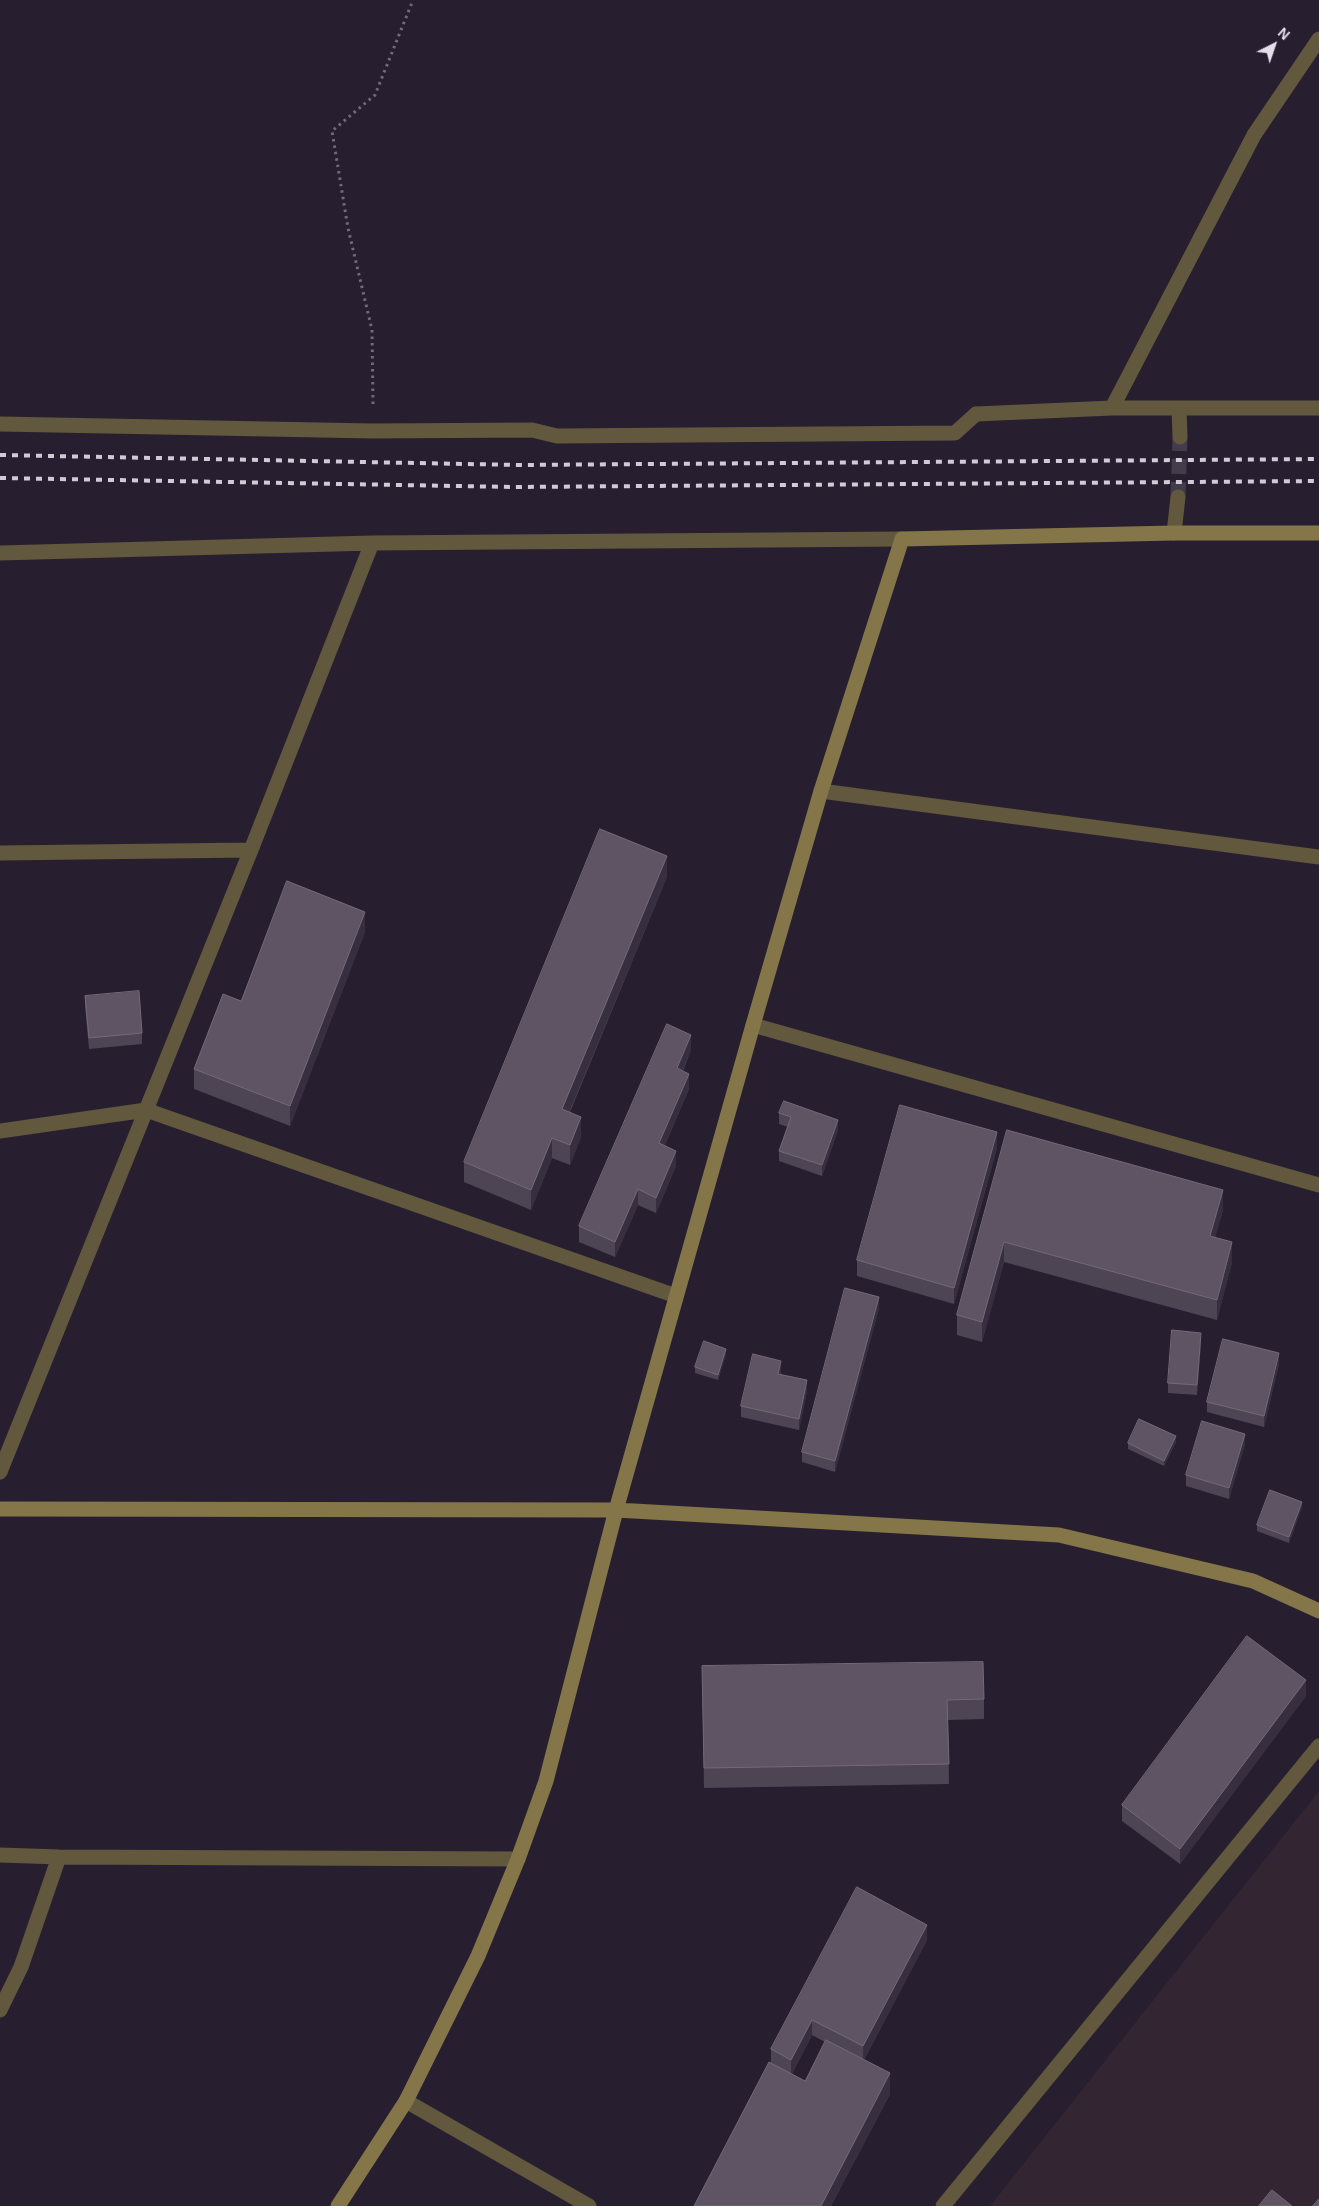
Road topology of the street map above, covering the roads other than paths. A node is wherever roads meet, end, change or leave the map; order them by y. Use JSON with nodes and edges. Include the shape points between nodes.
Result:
{"nodes":[{"id":1,"x":1319,"y":39,"type":"edge"},
{"id":2,"x":1112,"y":408,"type":"junction"},
{"id":3,"x":1179,"y":408,"type":"junction"},
{"id":4,"x":1319,"y":408,"type":"edge"},
{"id":5,"x":0,"y":424,"type":"edge"},
{"id":6,"x":1180,"y":437,"type":"tunnel mouth"},
{"id":7,"x":1178,"y":496,"type":"tunnel mouth"},
{"id":8,"x":1174,"y":533,"type":"junction"},
{"id":9,"x":1319,"y":533,"type":"edge"},
{"id":10,"x":902,"y":539,"type":"junction"},
{"id":11,"x":372,"y":543,"type":"junction"},
{"id":12,"x":0,"y":553,"type":"edge"},
{"id":13,"x":822,"y":790,"type":"junction"},
{"id":14,"x":251,"y":850,"type":"junction"},
{"id":15,"x":0,"y":852,"type":"edge"},
{"id":16,"x":1319,"y":857,"type":"edge"},
{"id":17,"x":753,"y":1025,"type":"junction"},
{"id":18,"x":146,"y":1110,"type":"junction"},
{"id":19,"x":0,"y":1131,"type":"edge"},
{"id":20,"x":1319,"y":1185,"type":"edge"},
{"id":21,"x":676,"y":1296,"type":"junction"},
{"id":22,"x":0,"y":1472,"type":"edge"},
{"id":23,"x":0,"y":1509,"type":"edge"},
{"id":24,"x":616,"y":1510,"type":"junction"},
{"id":25,"x":1319,"y":1610,"type":"edge"},
{"id":26,"x":1319,"y":1746,"type":"edge"},
{"id":27,"x":0,"y":1855,"type":"edge"},
{"id":28,"x":59,"y":1857,"type":"junction"},
{"id":29,"x":518,"y":1860,"type":"junction"},
{"id":30,"x":0,"y":2010,"type":"edge"},
{"id":31,"x":406,"y":2101,"type":"junction"},
{"id":32,"x":338,"y":2206,"type":"edge"},
{"id":33,"x":589,"y":2206,"type":"edge"},
{"id":34,"x":943,"y":2206,"type":"edge"}],
"edges":[{"from":1,"to":2,"type":"street","via":[[1254,134]]},
{"from":2,"to":3,"type":"street"},
{"from":2,"to":5,"type":"street","via":[[976,414],[955,434],[558,436],[532,430],[373,431]]},
{"from":3,"to":4,"type":"street"},
{"from":3,"to":6,"type":"street"},
{"from":7,"to":8,"type":"street"},
{"from":8,"to":9,"type":"street"},
{"from":8,"to":10,"type":"street"},
{"from":10,"to":11,"type":"street"},
{"from":10,"to":13,"type":"street"},
{"from":11,"to":12,"type":"street"},
{"from":11,"to":14,"type":"street"},
{"from":13,"to":16,"type":"street"},
{"from":13,"to":17,"type":"street"},
{"from":14,"to":15,"type":"street"},
{"from":14,"to":18,"type":"street"},
{"from":17,"to":20,"type":"street"},
{"from":17,"to":21,"type":"street"},
{"from":18,"to":19,"type":"street"},
{"from":18,"to":21,"type":"street"},
{"from":18,"to":22,"type":"street"},
{"from":21,"to":24,"type":"street"},
{"from":23,"to":24,"type":"street"},
{"from":24,"to":25,"type":"street","via":[[1059,1535],[1253,1581]]},
{"from":24,"to":29,"type":"street","via":[[546,1781]]},
{"from":26,"to":34,"type":"street"},
{"from":27,"to":28,"type":"street"},
{"from":28,"to":29,"type":"street"},
{"from":28,"to":30,"type":"street","via":[[21,1966]]},
{"from":29,"to":31,"type":"street","via":[[478,1956]]},
{"from":31,"to":32,"type":"street"},
{"from":31,"to":33,"type":"street"}]}
